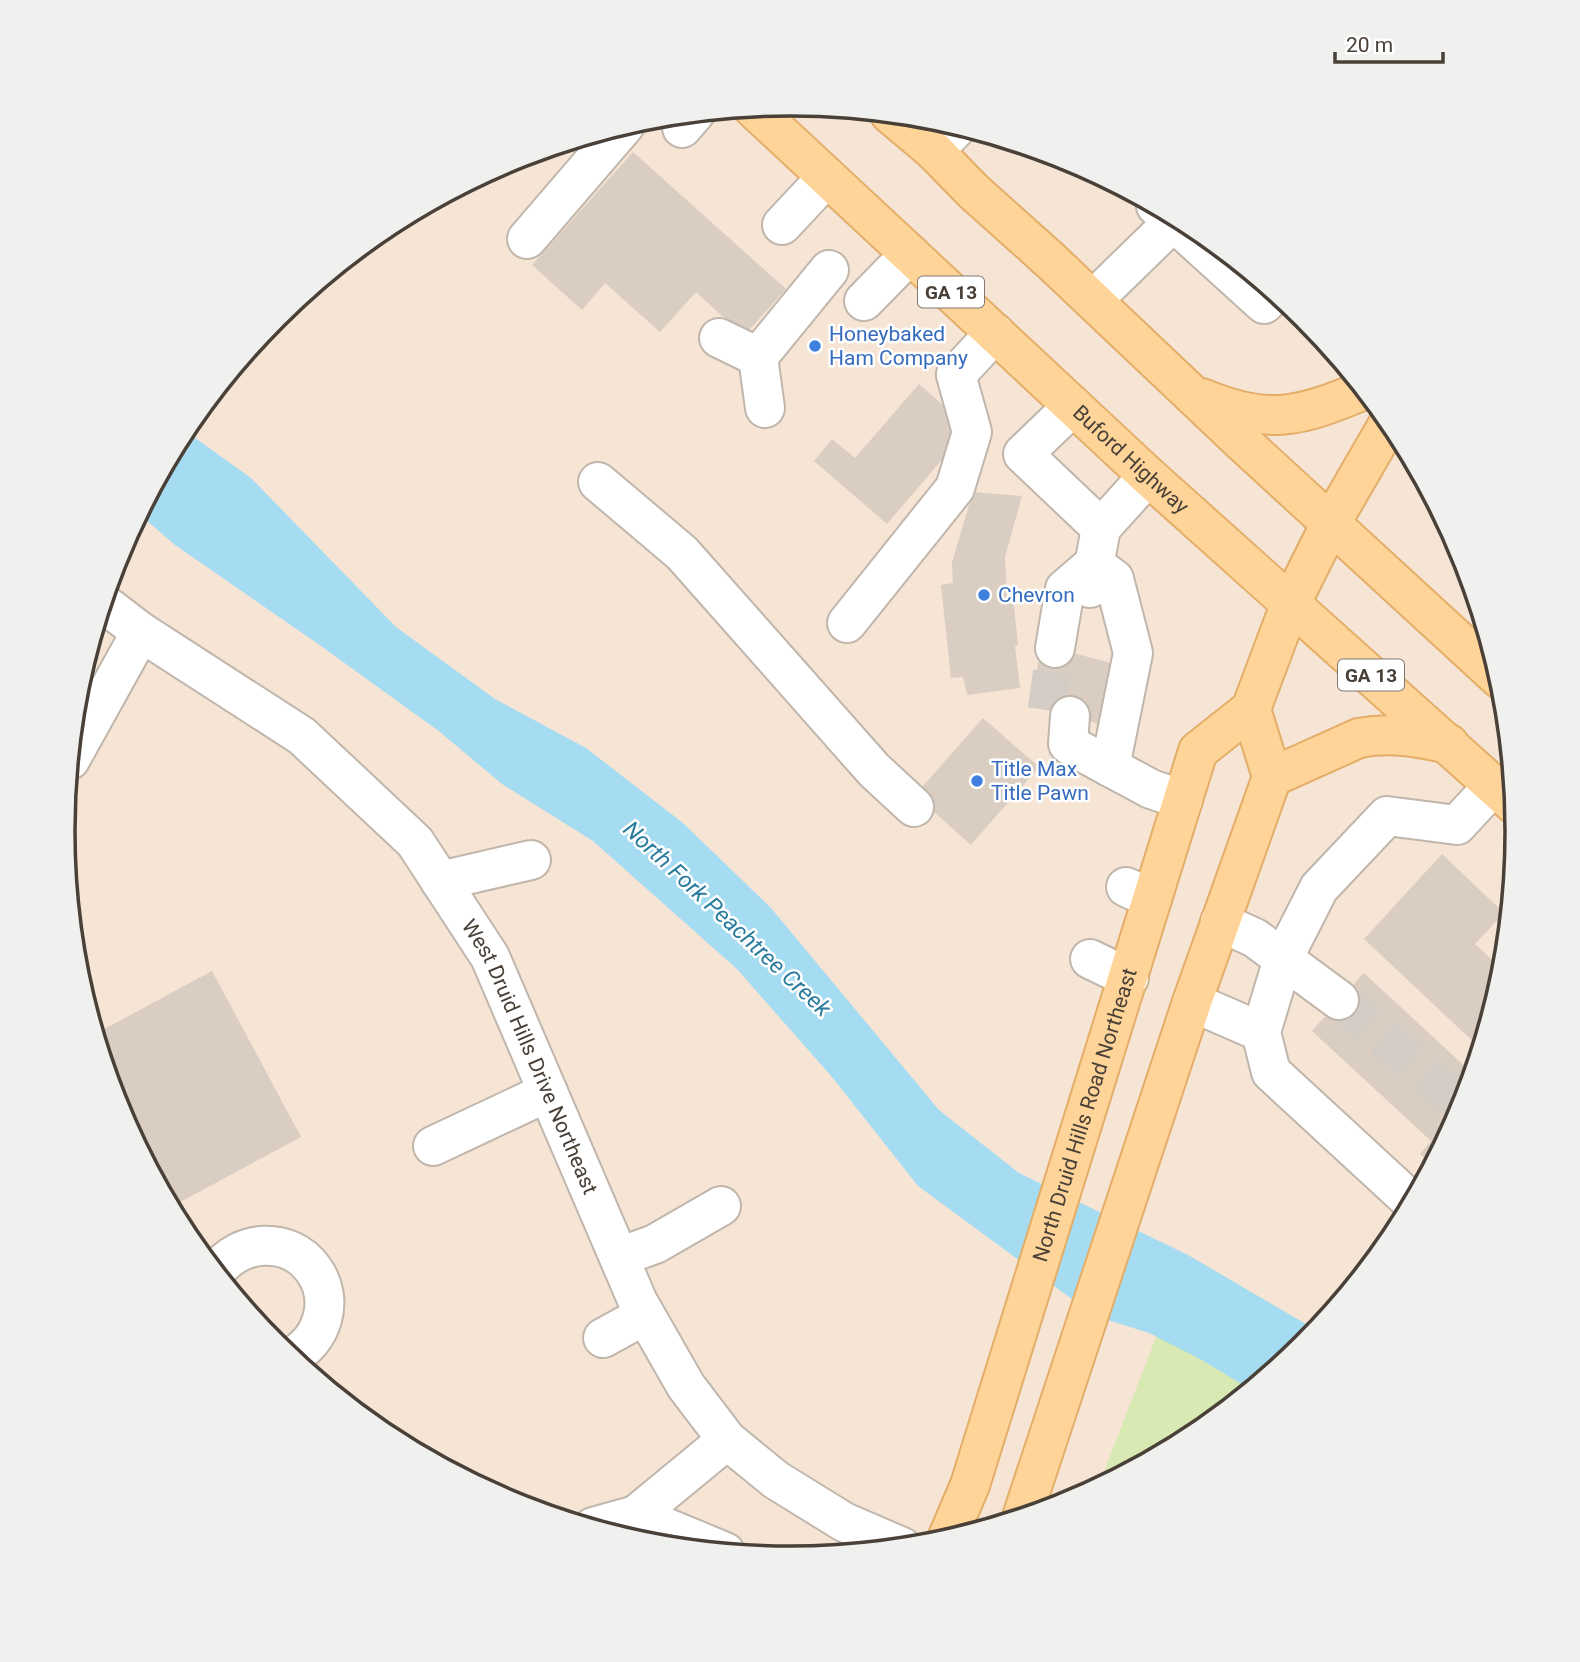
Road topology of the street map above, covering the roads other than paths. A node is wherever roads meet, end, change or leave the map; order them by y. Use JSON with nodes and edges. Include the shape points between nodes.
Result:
{"nodes":[{"id":1,"x":763,"y":117,"type":"edge"},
{"id":2,"x":926,"y":130,"type":"edge"},
{"id":3,"x":946,"y":138,"type":"edge"},
{"id":4,"x":613,"y":139,"type":"edge"},
{"id":5,"x":827,"y":177,"type":"junction"},
{"id":6,"x":1159,"y":220,"type":"edge"},
{"id":7,"x":782,"y":225,"type":"dead end"},
{"id":8,"x":527,"y":239,"type":"dead end"},
{"id":9,"x":1199,"y":246,"type":"edge"},
{"id":10,"x":910,"y":254,"type":"junction"},
{"id":11,"x":830,"y":270,"type":"dead end"},
{"id":12,"x":1093,"y":300,"type":"junction"},
{"id":13,"x":1268,"y":300,"type":"edge"},
{"id":14,"x":864,"y":301,"type":"dead end"},
{"id":15,"x":995,"y":333,"type":"junction"},
{"id":16,"x":719,"y":338,"type":"dead end"},
{"id":17,"x":758,"y":357,"type":"junction"},
{"id":18,"x":1355,"y":394,"type":"edge"},
{"id":19,"x":1194,"y":395,"type":"junction"},
{"id":20,"x":1073,"y":406,"type":"junction"},
{"id":21,"x":765,"y":408,"type":"dead end"},
{"id":22,"x":1383,"y":433,"type":"edge"},
{"id":23,"x":1148,"y":476,"type":"junction"},
{"id":24,"x":598,"y":482,"type":"dead end"},
{"id":25,"x":1331,"y":523,"type":"junction"},
{"id":26,"x":1097,"y":546,"type":"junction"},
{"id":27,"x":1290,"y":605,"type":"junction"},
{"id":28,"x":111,"y":609,"type":"edge"},
{"id":29,"x":847,"y":622,"type":"dead end"},
{"id":30,"x":141,"y":632,"type":"junction"},
{"id":31,"x":1068,"y":651,"type":"tunnel mouth"},
{"id":32,"x":1484,"y":665,"type":"edge"},
{"id":33,"x":1251,"y":709,"type":"junction"},
{"id":34,"x":1062,"y":723,"type":"dead end"},
{"id":35,"x":81,"y":741,"type":"edge"},
{"id":36,"x":1451,"y":745,"type":"junction"},
{"id":37,"x":1110,"y":767,"type":"junction"},
{"id":38,"x":1272,"y":777,"type":"junction"},
{"id":39,"x":1504,"y":794,"type":"edge"},
{"id":40,"x":1183,"y":800,"type":"junction"},
{"id":41,"x":914,"y":807,"type":"dead end"},
{"id":42,"x":531,"y":860,"type":"dead end"},
{"id":43,"x":440,"y":881,"type":"junction"},
{"id":44,"x":1220,"y":922,"type":"junction"},
{"id":45,"x":1283,"y":958,"type":"junction"},
{"id":46,"x":1090,"y":959,"type":"dead end"},
{"id":47,"x":1129,"y":978,"type":"junction"},
{"id":48,"x":1339,"y":1000,"type":"tunnel mouth"},
{"id":49,"x":1192,"y":1002,"type":"junction"},
{"id":50,"x":1261,"y":1032,"type":"junction"},
{"id":51,"x":548,"y":1092,"type":"junction"},
{"id":52,"x":433,"y":1146,"type":"dead end"},
{"id":53,"x":1405,"y":1195,"type":"edge"},
{"id":54,"x":721,"y":1206,"type":"dead end"},
{"id":55,"x":619,"y":1257,"type":"junction"},
{"id":56,"x":222,"y":1265,"type":"edge"},
{"id":57,"x":645,"y":1315,"type":"junction"},
{"id":58,"x":603,"y":1338,"type":"dead end"},
{"id":59,"x":300,"y":1350,"type":"edge"},
{"id":60,"x":727,"y":1440,"type":"junction"},
{"id":61,"x":1025,"y":1506,"type":"edge"},
{"id":62,"x":636,"y":1515,"type":"junction"},
{"id":63,"x":610,"y":1522,"type":"edge"},
{"id":64,"x":952,"y":1526,"type":"edge"},
{"id":65,"x":696,"y":1540,"type":"edge"},
{"id":66,"x":885,"y":1540,"type":"edge"}],
"edges":[{"from":1,"to":5,"type":"main road","name":"Buford Highway","number":"GA 13"},
{"from":2,"to":3,"type":"main road"},
{"from":3,"to":12,"type":"main road","via":[[973,191]]},
{"from":4,"to":8,"type":"street"},
{"from":5,"to":7,"type":"street"},
{"from":5,"to":10,"type":"main road","name":"Buford Highway","number":"GA 13"},
{"from":6,"to":12,"type":"street"},
{"from":9,"to":13,"type":"street","via":[[1264,304]]},
{"from":10,"to":14,"type":"street"},
{"from":10,"to":15,"type":"main road","name":"Buford Highway","number":"GA 13"},
{"from":11,"to":17,"type":"street"},
{"from":12,"to":19,"type":"main road"},
{"from":15,"to":20,"type":"main road","name":"Buford Highway","number":"GA 13"},
{"from":15,"to":29,"type":"street","via":[[956,375],[972,432],[955,488]]},
{"from":16,"to":17,"type":"street"},
{"from":17,"to":21,"type":"street"},
{"from":18,"to":19,"type":"main road","via":[[1286,416],[1232,411]]},
{"from":19,"to":25,"type":"main road"},
{"from":20,"to":23,"type":"main road","name":"Buford Highway","number":"GA 13"},
{"from":20,"to":26,"type":"street","via":[[1023,454]]},
{"from":22,"to":25,"type":"main road"},
{"from":23,"to":26,"type":"street"},
{"from":23,"to":27,"type":"main road","name":"Buford Highway","number":"GA 13"},
{"from":24,"to":41,"type":"street","via":[[682,553],[874,770]]},
{"from":25,"to":27,"type":"main road"},
{"from":25,"to":32,"type":"main road"},
{"from":26,"to":31,"type":"street"},
{"from":26,"to":37,"type":"street","via":[[1114,579],[1132,653]]},
{"from":27,"to":33,"type":"main road"},
{"from":27,"to":36,"type":"main road","name":"Buford Highway","number":"GA 13"},
{"from":28,"to":30,"type":"street","name":"West Druid Hills Drive Northeast"},
{"from":30,"to":35,"type":"street"},
{"from":30,"to":43,"type":"street","name":"West Druid Hills Drive Northeast","via":[[302,736],[415,842]]},
{"from":33,"to":38,"type":"main road"},
{"from":33,"to":40,"type":"main road","name":"North Druid Hills Road Northeast","via":[[1198,751]]},
{"from":34,"to":37,"type":"street"},
{"from":36,"to":38,"type":"main road","via":[[1406,735],[1373,735]]},
{"from":36,"to":39,"type":"main road","name":"Buford Highway","number":"GA 13"},
{"from":37,"to":40,"type":"street"},
{"from":38,"to":44,"type":"main road"},
{"from":39,"to":45,"type":"street","via":[[1457,825],[1387,816],[1319,888]]},
{"from":40,"to":47,"type":"main road","name":"North Druid Hills Road Northeast","via":[[1139,893]]},
{"from":42,"to":43,"type":"street"},
{"from":43,"to":51,"type":"street","name":"West Druid Hills Drive Northeast","via":[[490,957]]},
{"from":44,"to":45,"type":"street"},
{"from":44,"to":49,"type":"main road"},
{"from":45,"to":48,"type":"street"},
{"from":45,"to":50,"type":"street"},
{"from":46,"to":47,"type":"street"},
{"from":47,"to":64,"type":"main road","name":"North Druid Hills Road Northeast","via":[[970,1485]]},
{"from":49,"to":50,"type":"street"},
{"from":49,"to":61,"type":"main road"},
{"from":50,"to":53,"type":"street","via":[[1272,1072]]},
{"from":51,"to":52,"type":"street"},
{"from":51,"to":55,"type":"street","name":"West Druid Hills Drive Northeast"},
{"from":54,"to":55,"type":"street","via":[[655,1244]]},
{"from":55,"to":57,"type":"street","name":"West Druid Hills Drive Northeast"},
{"from":56,"to":59,"type":"street","via":[[247,1248],[265,1245],[283,1247],[314,1269],[322,1286],[322,1323],[313,1340]]},
{"from":57,"to":58,"type":"street"},
{"from":57,"to":60,"type":"street","name":"West Druid Hills Drive Northeast","via":[[686,1386]]},
{"from":60,"to":62,"type":"street"},
{"from":60,"to":66,"type":"street","name":"West Druid Hills Drive Northeast","via":[[776,1480],[844,1522]]},
{"from":62,"to":63,"type":"street"},
{"from":62,"to":65,"type":"street"}]}
